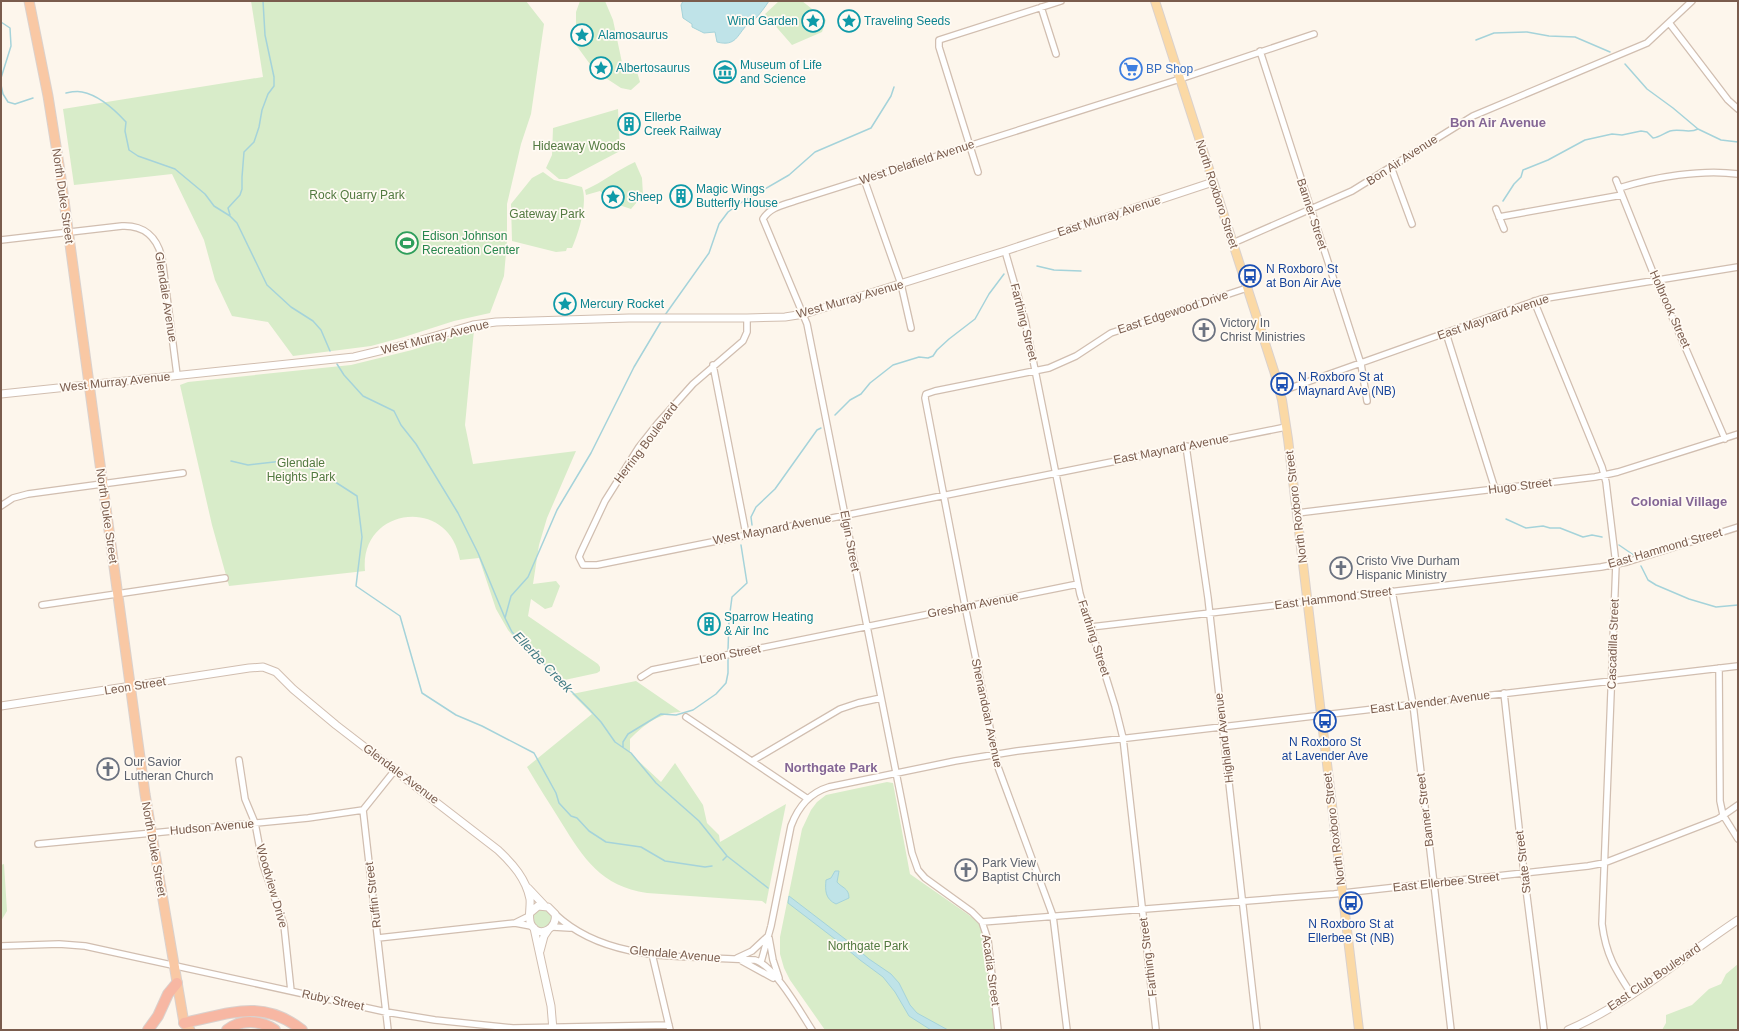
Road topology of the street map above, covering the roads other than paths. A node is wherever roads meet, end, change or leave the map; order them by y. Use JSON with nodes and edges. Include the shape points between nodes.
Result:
{"nodes":[{"id":1,"x":30,"y":1,"type":"edge"},
{"id":2,"x":1061,"y":1,"type":"edge"},
{"id":3,"x":1155,"y":1,"type":"edge"},
{"id":4,"x":1692,"y":1,"type":"edge"},
{"id":5,"x":1041,"y":7,"type":"junction"},
{"id":6,"x":1670,"y":24,"type":"junction"},
{"id":7,"x":1314,"y":34,"type":"dead end"},
{"id":8,"x":1260,"y":51,"type":"junction"},
{"id":9,"x":1056,"y":54,"type":"dead end"},
{"id":10,"x":1180,"y":78,"type":"junction"},
{"id":11,"x":1738,"y":110,"type":"edge"},
{"id":12,"x":970,"y":146,"type":"junction"},
{"id":13,"x":1391,"y":167,"type":"junction"},
{"id":14,"x":978,"y":172,"type":"dead end"},
{"id":15,"x":1738,"y":174,"type":"edge"},
{"id":16,"x":864,"y":179,"type":"junction"},
{"id":17,"x":1616,"y":180,"type":"dead end"},
{"id":18,"x":1213,"y":182,"type":"junction"},
{"id":19,"x":1620,"y":188,"type":"junction"},
{"id":20,"x":1622,"y":195,"type":"junction"},
{"id":21,"x":1311,"y":209,"type":"junction"},
{"id":22,"x":1496,"y":209,"type":"dead end"},
{"id":23,"x":1500,"y":217,"type":"junction"},
{"id":24,"x":763,"y":218,"type":"joint"},
{"id":25,"x":1412,"y":224,"type":"dead end"},
{"id":26,"x":1504,"y":229,"type":"dead end"},
{"id":27,"x":68,"y":232,"type":"junction"},
{"id":28,"x":1,"y":240,"type":"edge"},
{"id":29,"x":1233,"y":243,"type":"junction"},
{"id":30,"x":1005,"y":251,"type":"junction"},
{"id":31,"x":1738,"y":266,"type":"edge"},
{"id":32,"x":1656,"y":280,"type":"junction"},
{"id":33,"x":901,"y":284,"type":"junction"},
{"id":34,"x":1247,"y":288,"type":"junction"},
{"id":35,"x":1534,"y":301,"type":"junction"},
{"id":36,"x":804,"y":314,"type":"junction"},
{"id":37,"x":747,"y":318,"type":"junction"},
{"id":38,"x":911,"y":328,"type":"dead end"},
{"id":39,"x":1446,"y":333,"type":"junction"},
{"id":40,"x":1361,"y":364,"type":"junction"},
{"id":41,"x":713,"y":365,"type":"junction"},
{"id":42,"x":1036,"y":370,"type":"junction"},
{"id":43,"x":177,"y":376,"type":"junction"},
{"id":44,"x":89,"y":386,"type":"junction"},
{"id":45,"x":930,"y":392,"type":"joint"},
{"id":46,"x":1280,"y":392,"type":"junction"},
{"id":47,"x":1,"y":394,"type":"edge"},
{"id":48,"x":1367,"y":401,"type":"dead end"},
{"id":49,"x":1286,"y":427,"type":"junction"},
{"id":50,"x":1738,"y":434,"type":"edge"},
{"id":51,"x":1725,"y":439,"type":"junction"},
{"id":52,"x":1186,"y":446,"type":"junction"},
{"id":53,"x":1056,"y":472,"type":"junction"},
{"id":54,"x":183,"y":473,"type":"dead end"},
{"id":55,"x":1604,"y":475,"type":"junction"},
{"id":56,"x":103,"y":485,"type":"junction"},
{"id":57,"x":1495,"y":489,"type":"junction"},
{"id":58,"x":943,"y":495,"type":"junction"},
{"id":59,"x":1,"y":506,"type":"edge"},
{"id":60,"x":1297,"y":513,"type":"junction"},
{"id":61,"x":845,"y":515,"type":"junction"},
{"id":62,"x":1738,"y":527,"type":"edge"},
{"id":63,"x":746,"y":534,"type":"junction"},
{"id":64,"x":1616,"y":564,"type":"junction"},
{"id":65,"x":583,"y":565,"type":"joint"},
{"id":66,"x":225,"y":578,"type":"dead end"},
{"id":67,"x":1078,"y":584,"type":"junction"},
{"id":68,"x":1392,"y":591,"type":"junction"},
{"id":69,"x":117,"y":594,"type":"junction"},
{"id":70,"x":1307,"y":601,"type":"junction"},
{"id":71,"x":42,"y":605,"type":"dead end"},
{"id":72,"x":965,"y":606,"type":"junction"},
{"id":73,"x":1210,"y":614,"type":"junction"},
{"id":74,"x":867,"y":626,"type":"junction"},
{"id":75,"x":1090,"y":628,"type":"junction"},
{"id":76,"x":1738,"y":666,"type":"edge"},
{"id":77,"x":268,"y":668,"type":"joint"},
{"id":78,"x":1719,"y":668,"type":"junction"},
{"id":79,"x":640,"y":677,"type":"dead end"},
{"id":80,"x":1612,"y":680,"type":"junction"},
{"id":81,"x":131,"y":687,"type":"junction"},
{"id":82,"x":1504,"y":693,"type":"junction"},
{"id":83,"x":881,"y":698,"type":"junction"},
{"id":84,"x":1413,"y":704,"type":"junction"},
{"id":85,"x":1,"y":706,"type":"edge"},
{"id":86,"x":1321,"y":715,"type":"junction"},
{"id":87,"x":686,"y":717,"type":"dead end"},
{"id":88,"x":1223,"y":726,"type":"junction"},
{"id":89,"x":1123,"y":738,"type":"junction"},
{"id":90,"x":995,"y":755,"type":"junction"},
{"id":91,"x":239,"y":760,"type":"dead end"},
{"id":92,"x":752,"y":761,"type":"junction"},
{"id":93,"x":395,"y":770,"type":"junction"},
{"id":94,"x":896,"y":773,"type":"junction"},
{"id":95,"x":808,"y":799,"type":"junction"},
{"id":96,"x":1738,"y":805,"type":"edge"},
{"id":97,"x":363,"y":810,"type":"junction"},
{"id":98,"x":1723,"y":815,"type":"junction"},
{"id":99,"x":255,"y":823,"type":"junction"},
{"id":100,"x":151,"y":833,"type":"junction"},
{"id":101,"x":1738,"y":839,"type":"edge"},
{"id":102,"x":38,"y":844,"type":"dead end"},
{"id":103,"x":1604,"y":863,"type":"junction"},
{"id":104,"x":918,"y":870,"type":"joint"},
{"id":105,"x":1524,"y":873,"type":"junction"},
{"id":106,"x":1434,"y":883,"type":"junction"},
{"id":107,"x":527,"y":886,"type":"junction"},
{"id":108,"x":1342,"y":893,"type":"junction"},
{"id":109,"x":1243,"y":901,"type":"junction"},
{"id":110,"x":544,"y":905,"type":"junction"},
{"id":111,"x":1142,"y":909,"type":"junction"},
{"id":112,"x":530,"y":914,"type":"junction"},
{"id":113,"x":555,"y":914,"type":"junction"},
{"id":114,"x":1053,"y":916,"type":"junction"},
{"id":115,"x":1738,"y":920,"type":"edge"},
{"id":116,"x":982,"y":922,"type":"junction"},
{"id":117,"x":515,"y":923,"type":"junction"},
{"id":118,"x":532,"y":927,"type":"junction"},
{"id":119,"x":573,"y":928,"type":"junction"},
{"id":120,"x":550,"y":929,"type":"junction"},
{"id":121,"x":769,"y":936,"type":"junction"},
{"id":122,"x":378,"y":938,"type":"junction"},
{"id":123,"x":1,"y":946,"type":"edge"},
{"id":124,"x":540,"y":952,"type":"junction"},
{"id":125,"x":652,"y":954,"type":"junction"},
{"id":126,"x":734,"y":958,"type":"junction"},
{"id":127,"x":762,"y":962,"type":"junction"},
{"id":128,"x":175,"y":966,"type":"junction"},
{"id":129,"x":177,"y":983,"type":"junction"},
{"id":130,"x":780,"y":983,"type":"junction"},
{"id":131,"x":292,"y":991,"type":"junction"},
{"id":132,"x":1632,"y":994,"type":"junction"},
{"id":133,"x":386,"y":1012,"type":"junction"},
{"id":134,"x":669,"y":1027,"type":"edge"},
{"id":135,"x":185,"y":1028,"type":"edge"},
{"id":136,"x":553,"y":1029,"type":"edge"},
{"id":137,"x":148,"y":1030,"type":"edge"},
{"id":138,"x":227,"y":1030,"type":"edge"},
{"id":139,"x":275,"y":1030,"type":"edge"},
{"id":140,"x":302,"y":1030,"type":"edge"},
{"id":141,"x":388,"y":1030,"type":"edge"},
{"id":142,"x":812,"y":1030,"type":"edge"},
{"id":143,"x":998,"y":1030,"type":"edge"},
{"id":144,"x":1067,"y":1030,"type":"edge"},
{"id":145,"x":1156,"y":1030,"type":"edge"},
{"id":146,"x":1257,"y":1030,"type":"edge"},
{"id":147,"x":1359,"y":1030,"type":"edge"},
{"id":148,"x":1451,"y":1030,"type":"edge"},
{"id":149,"x":1544,"y":1030,"type":"edge"},
{"id":150,"x":1568,"y":1030,"type":"edge"}],
"edges":[{"from":1,"to":27,"type":"highway","name":"North Duke Street","via":[[48,96]]},
{"from":2,"to":5,"type":"street"},
{"from":3,"to":10,"type":"main road","name":"North Roxboro Street"},
{"from":4,"to":6,"type":"street","name":"Bon Air Avenue"},
{"from":5,"to":9,"type":"street"},
{"from":5,"to":12,"type":"street","via":[[939,40]]},
{"from":6,"to":11,"type":"street"},
{"from":6,"to":13,"type":"street","name":"Bon Air Avenue","via":[[1643,45],[1473,116]]},
{"from":7,"to":8,"type":"street","name":"West Delafield Avenue"},
{"from":8,"to":10,"type":"street","name":"West Delafield Avenue"},
{"from":8,"to":21,"type":"street","name":"Banner Street"},
{"from":10,"to":12,"type":"street","name":"West Delafield Avenue"},
{"from":10,"to":18,"type":"main road","name":"North Roxboro Street"},
{"from":12,"to":14,"type":"street"},
{"from":12,"to":16,"type":"street","name":"West Delafield Avenue"},
{"from":13,"to":21,"type":"street","name":"Bon Air Avenue","via":[[1352,191]]},
{"from":13,"to":25,"type":"street"},
{"from":15,"to":19,"type":"street","via":[[1707,172]]},
{"from":16,"to":24,"type":"street","name":"West Delafield Avenue","via":[[774,209]]},
{"from":16,"to":33,"type":"street"},
{"from":17,"to":19,"type":"street","name":"Holbrook Street"},
{"from":18,"to":29,"type":"main road","name":"North Roxboro Street"},
{"from":18,"to":30,"type":"street","name":"East Murray Avenue"},
{"from":19,"to":20,"type":"street","name":"Holbrook Street"},
{"from":20,"to":23,"type":"street"},
{"from":20,"to":32,"type":"street","name":"Holbrook Street"},
{"from":21,"to":29,"type":"street","name":"Bon Air Avenue"},
{"from":21,"to":40,"type":"street","name":"Banner Street"},
{"from":22,"to":23,"type":"street"},
{"from":23,"to":26,"type":"street"},
{"from":24,"to":36,"type":"street","name":"Elgin Street"},
{"from":27,"to":28,"type":"street","name":"Glendale Avenue"},
{"from":27,"to":43,"type":"street","name":"Glendale Avenue","via":[[131,226],[142,229],[153,237],[162,258]]},
{"from":27,"to":44,"type":"highway","name":"North Duke Street"},
{"from":29,"to":34,"type":"main road","name":"North Roxboro Street"},
{"from":30,"to":33,"type":"street","name":"West Murray Avenue"},
{"from":30,"to":42,"type":"street","name":"Farthing Street"},
{"from":31,"to":32,"type":"street","name":"East Maynard Avenue"},
{"from":32,"to":35,"type":"street","name":"East Maynard Avenue"},
{"from":32,"to":51,"type":"street","name":"Holbrook Street"},
{"from":33,"to":36,"type":"street","name":"West Murray Avenue"},
{"from":33,"to":38,"type":"street"},
{"from":34,"to":42,"type":"street","name":"East Edgewood Drive","via":[[1111,333],[1076,356],[1049,368]]},
{"from":34,"to":46,"type":"main road","name":"North Roxboro Street"},
{"from":35,"to":39,"type":"street","name":"East Maynard Avenue"},
{"from":35,"to":55,"type":"street","name":"Cascadilla Street"},
{"from":36,"to":37,"type":"street","name":"West Murray Avenue"},
{"from":36,"to":61,"type":"street","name":"Elgin Street"},
{"from":37,"to":41,"type":"street","name":"Herring Boulevard","via":[[747,332],[742,341]]},
{"from":37,"to":43,"type":"street","name":"West Murray Avenue","via":[[496,322],[473,325],[354,357]]},
{"from":39,"to":40,"type":"street","name":"East Maynard Avenue"},
{"from":39,"to":57,"type":"street"},
{"from":40,"to":46,"type":"street","name":"East Maynard Avenue"},
{"from":40,"to":48,"type":"street","name":"Banner Street"},
{"from":41,"to":63,"type":"street"},
{"from":41,"to":65,"type":"street","name":"Herring Boulevard","via":[[658,422],[615,484],[579,557]]},
{"from":42,"to":45,"type":"street","name":"East Edgewood Drive"},
{"from":42,"to":53,"type":"street","name":"Farthing Street"},
{"from":43,"to":44,"type":"street","name":"West Murray Avenue"},
{"from":44,"to":47,"type":"street","name":"West Murray Avenue"},
{"from":44,"to":56,"type":"highway","name":"North Duke Street"},
{"from":45,"to":58,"type":"street","name":"Shenandoah Avenue","via":[[926,394],[926,407]]},
{"from":46,"to":49,"type":"main road","name":"North Roxboro Street"},
{"from":49,"to":52,"type":"street","name":"East Maynard Avenue"},
{"from":49,"to":60,"type":"main road","name":"North Roxboro Street"},
{"from":50,"to":51,"type":"street","name":"Hugo Street"},
{"from":51,"to":55,"type":"street","name":"Hugo Street"},
{"from":52,"to":53,"type":"street","name":"East Maynard Avenue"},
{"from":52,"to":73,"type":"street","name":"Highland Avenue"},
{"from":53,"to":58,"type":"street","name":"West Maynard Avenue"},
{"from":53,"to":67,"type":"street","name":"Farthing Street"},
{"from":54,"to":56,"type":"street"},
{"from":55,"to":57,"type":"street","name":"Hugo Street"},
{"from":55,"to":64,"type":"street","name":"Cascadilla Street"},
{"from":56,"to":59,"type":"street","via":[[28,494],[13,498]]},
{"from":56,"to":69,"type":"highway","name":"North Duke Street"},
{"from":57,"to":60,"type":"street","name":"Hugo Street"},
{"from":58,"to":61,"type":"street","name":"West Maynard Avenue"},
{"from":58,"to":72,"type":"street","name":"Shenandoah Avenue"},
{"from":60,"to":70,"type":"main road","name":"North Roxboro Street"},
{"from":61,"to":63,"type":"street","name":"West Maynard Avenue"},
{"from":61,"to":74,"type":"street","name":"Elgin Street"},
{"from":62,"to":64,"type":"street","name":"East Hammond Street"},
{"from":63,"to":65,"type":"street","name":"West Maynard Avenue","via":[[597,565]]},
{"from":64,"to":68,"type":"street","name":"East Hammond Street"},
{"from":64,"to":80,"type":"street","name":"Cascadilla Street"},
{"from":66,"to":69,"type":"street"},
{"from":67,"to":72,"type":"street","name":"Gresham Avenue"},
{"from":67,"to":75,"type":"street","name":"Farthing Street"},
{"from":68,"to":70,"type":"street","name":"East Hammond Street"},
{"from":68,"to":84,"type":"street","name":"Banner Street"},
{"from":69,"to":71,"type":"street"},
{"from":69,"to":81,"type":"highway","name":"North Duke Street"},
{"from":70,"to":73,"type":"street","name":"East Hammond Street"},
{"from":70,"to":86,"type":"main road","name":"North Roxboro Street"},
{"from":72,"to":74,"type":"street","name":"Gresham Avenue"},
{"from":72,"to":90,"type":"street","name":"Shenandoah Avenue"},
{"from":73,"to":75,"type":"street","name":"East Hammond Street"},
{"from":73,"to":88,"type":"street","name":"Highland Avenue"},
{"from":74,"to":79,"type":"street","name":"Leon Street","via":[[652,670]]},
{"from":74,"to":83,"type":"street","name":"Elgin Street"},
{"from":75,"to":89,"type":"street","name":"Farthing Street","via":[[1116,706]]},
{"from":76,"to":78,"type":"street","name":"East Lavender Avenue"},
{"from":77,"to":81,"type":"street","name":"Leon Street","via":[[241,669]]},
{"from":77,"to":93,"type":"street","name":"Glendale Avenue"},
{"from":78,"to":80,"type":"street","name":"East Lavender Avenue"},
{"from":78,"to":98,"type":"street","via":[[1720,801]]},
{"from":80,"to":82,"type":"street","name":"East Lavender Avenue"},
{"from":80,"to":103,"type":"street","name":"Cascadilla Street"},
{"from":81,"to":85,"type":"street","name":"Leon Street"},
{"from":81,"to":100,"type":"highway","name":"North Duke Street"},
{"from":82,"to":84,"type":"street","name":"East Lavender Avenue"},
{"from":82,"to":105,"type":"street","name":"State Street"},
{"from":83,"to":92,"type":"street","via":[[840,709]]},
{"from":83,"to":94,"type":"street","name":"Elgin Street"},
{"from":84,"to":86,"type":"street","name":"East Lavender Avenue"},
{"from":84,"to":106,"type":"street","name":"Banner Street"},
{"from":86,"to":88,"type":"street","name":"East Lavender Avenue"},
{"from":86,"to":108,"type":"main road","name":"North Roxboro Street"},
{"from":87,"to":92,"type":"street"},
{"from":88,"to":89,"type":"street","name":"East Lavender Avenue"},
{"from":88,"to":109,"type":"street","name":"Highland Avenue"},
{"from":89,"to":90,"type":"street","name":"East Lavender Avenue"},
{"from":89,"to":111,"type":"street","name":"Farthing Street"},
{"from":90,"to":94,"type":"street","name":"East Lavender Avenue"},
{"from":90,"to":114,"type":"street","name":"Shenandoah Avenue"},
{"from":91,"to":99,"type":"street","name":"Woodview Drive","via":[[245,798]]},
{"from":92,"to":95,"type":"street"},
{"from":93,"to":97,"type":"street"},
{"from":93,"to":107,"type":"street","name":"Glendale Avenue","via":[[498,850]]},
{"from":94,"to":95,"type":"street","name":"East Lavender Avenue","via":[[829,787]]},
{"from":94,"to":104,"type":"street","name":"Elgin Street","via":[[912,853]]},
{"from":95,"to":121,"type":"street","via":[[799,808],[791,826]]},
{"from":96,"to":98,"type":"street","name":"East Ellerbee Street"},
{"from":97,"to":99,"type":"street","name":"Hudson Avenue"},
{"from":97,"to":122,"type":"street","name":"Ruffin Street"},
{"from":98,"to":101,"type":"street"},
{"from":98,"to":103,"type":"street","name":"East Ellerbee Street"},
{"from":99,"to":100,"type":"street","name":"Hudson Avenue"},
{"from":99,"to":131,"type":"street","name":"Woodview Drive","via":[[263,865],[284,925]]},
{"from":100,"to":102,"type":"street","name":"Hudson Avenue"},
{"from":100,"to":128,"type":"highway","name":"North Duke Street"},
{"from":103,"to":105,"type":"street","name":"East Ellerbee Street"},
{"from":103,"to":132,"type":"street","name":"Cascadilla Street","via":[[1602,917],[1605,943],[1615,967]]},
{"from":104,"to":116,"type":"street","name":"Acadia Street","via":[[932,884]]},
{"from":105,"to":106,"type":"street","name":"East Ellerbee Street"},
{"from":105,"to":149,"type":"street","name":"State Street"},
{"from":106,"to":108,"type":"street","name":"East Ellerbee Street"},
{"from":106,"to":148,"type":"street","name":"Banner Street"},
{"from":107,"to":110,"type":"street","name":"Glendale Avenue"},
{"from":107,"to":112,"type":"street","name":"Glendale Avenue"},
{"from":108,"to":109,"type":"street","name":"East Ellerbee Street"},
{"from":108,"to":147,"type":"main road","name":"North Roxboro Street"},
{"from":109,"to":111,"type":"street","name":"East Ellerbee Street"},
{"from":109,"to":146,"type":"street","name":"Highland Avenue"},
{"from":110,"to":112,"type":"street","via":[[536,907]]},
{"from":110,"to":113,"type":"street"},
{"from":111,"to":114,"type":"street","name":"East Ellerbee Street"},
{"from":111,"to":145,"type":"street","name":"Farthing Street"},
{"from":112,"to":117,"type":"street"},
{"from":112,"to":118,"type":"street"},
{"from":113,"to":119,"type":"street","name":"Glendale Avenue"},
{"from":113,"to":120,"type":"street","via":[[555,922]]},
{"from":114,"to":116,"type":"street","name":"East Ellerbee Street"},
{"from":114,"to":144,"type":"street","name":"Shenandoah Avenue"},
{"from":115,"to":132,"type":"street","name":"East Club Boulevard"},
{"from":116,"to":143,"type":"street","name":"Acadia Street","via":[[988,940]]},
{"from":117,"to":118,"type":"street"},
{"from":117,"to":122,"type":"street"},
{"from":118,"to":120,"type":"street","via":[[540,932]]},
{"from":118,"to":124,"type":"street"},
{"from":119,"to":120,"type":"street","name":"Glendale Avenue"},
{"from":119,"to":125,"type":"street","name":"Glendale Avenue","via":[[613,947]]},
{"from":120,"to":124,"type":"street","via":[[544,936]]},
{"from":121,"to":126,"type":"street","via":[[752,951]]},
{"from":121,"to":127,"type":"street"},
{"from":121,"to":130,"type":"street","name":"Glendale Avenue"},
{"from":122,"to":133,"type":"street","name":"Ruffin Street"},
{"from":123,"to":128,"type":"street","name":"Ruby Street","via":[[71,944]]},
{"from":124,"to":136,"type":"street","via":[[552,1006]]},
{"from":125,"to":126,"type":"street","name":"Glendale Avenue"},
{"from":125,"to":134,"type":"street"},
{"from":126,"to":127,"type":"street","name":"Glendale Avenue"},
{"from":126,"to":130,"type":"street","name":"Glendale Avenue","via":[[755,967]]},
{"from":127,"to":130,"type":"street","name":"Glendale Avenue"},
{"from":128,"to":129,"type":"highway","name":"North Duke Street"},
{"from":128,"to":131,"type":"street","name":"Ruby Street"},
{"from":129,"to":135,"type":"highway","name":"North Duke Street"},
{"from":129,"to":137,"type":"highway"},
{"from":130,"to":142,"type":"street","name":"Glendale Avenue"},
{"from":131,"to":133,"type":"street","name":"Ruby Street"},
{"from":132,"to":150,"type":"street","name":"East Club Boulevard"},
{"from":133,"to":136,"type":"street","name":"Ruby Street","via":[[480,1025]]},
{"from":133,"to":141,"type":"street","name":"Ruffin Street"},
{"from":134,"to":136,"type":"street","name":"Ruby Street"},
{"from":135,"to":140,"type":"highway","via":[[254,1010],[287,1019]]},
{"from":138,"to":139,"type":"highway","via":[[236,1024],[254,1022],[265,1024]]}]}
